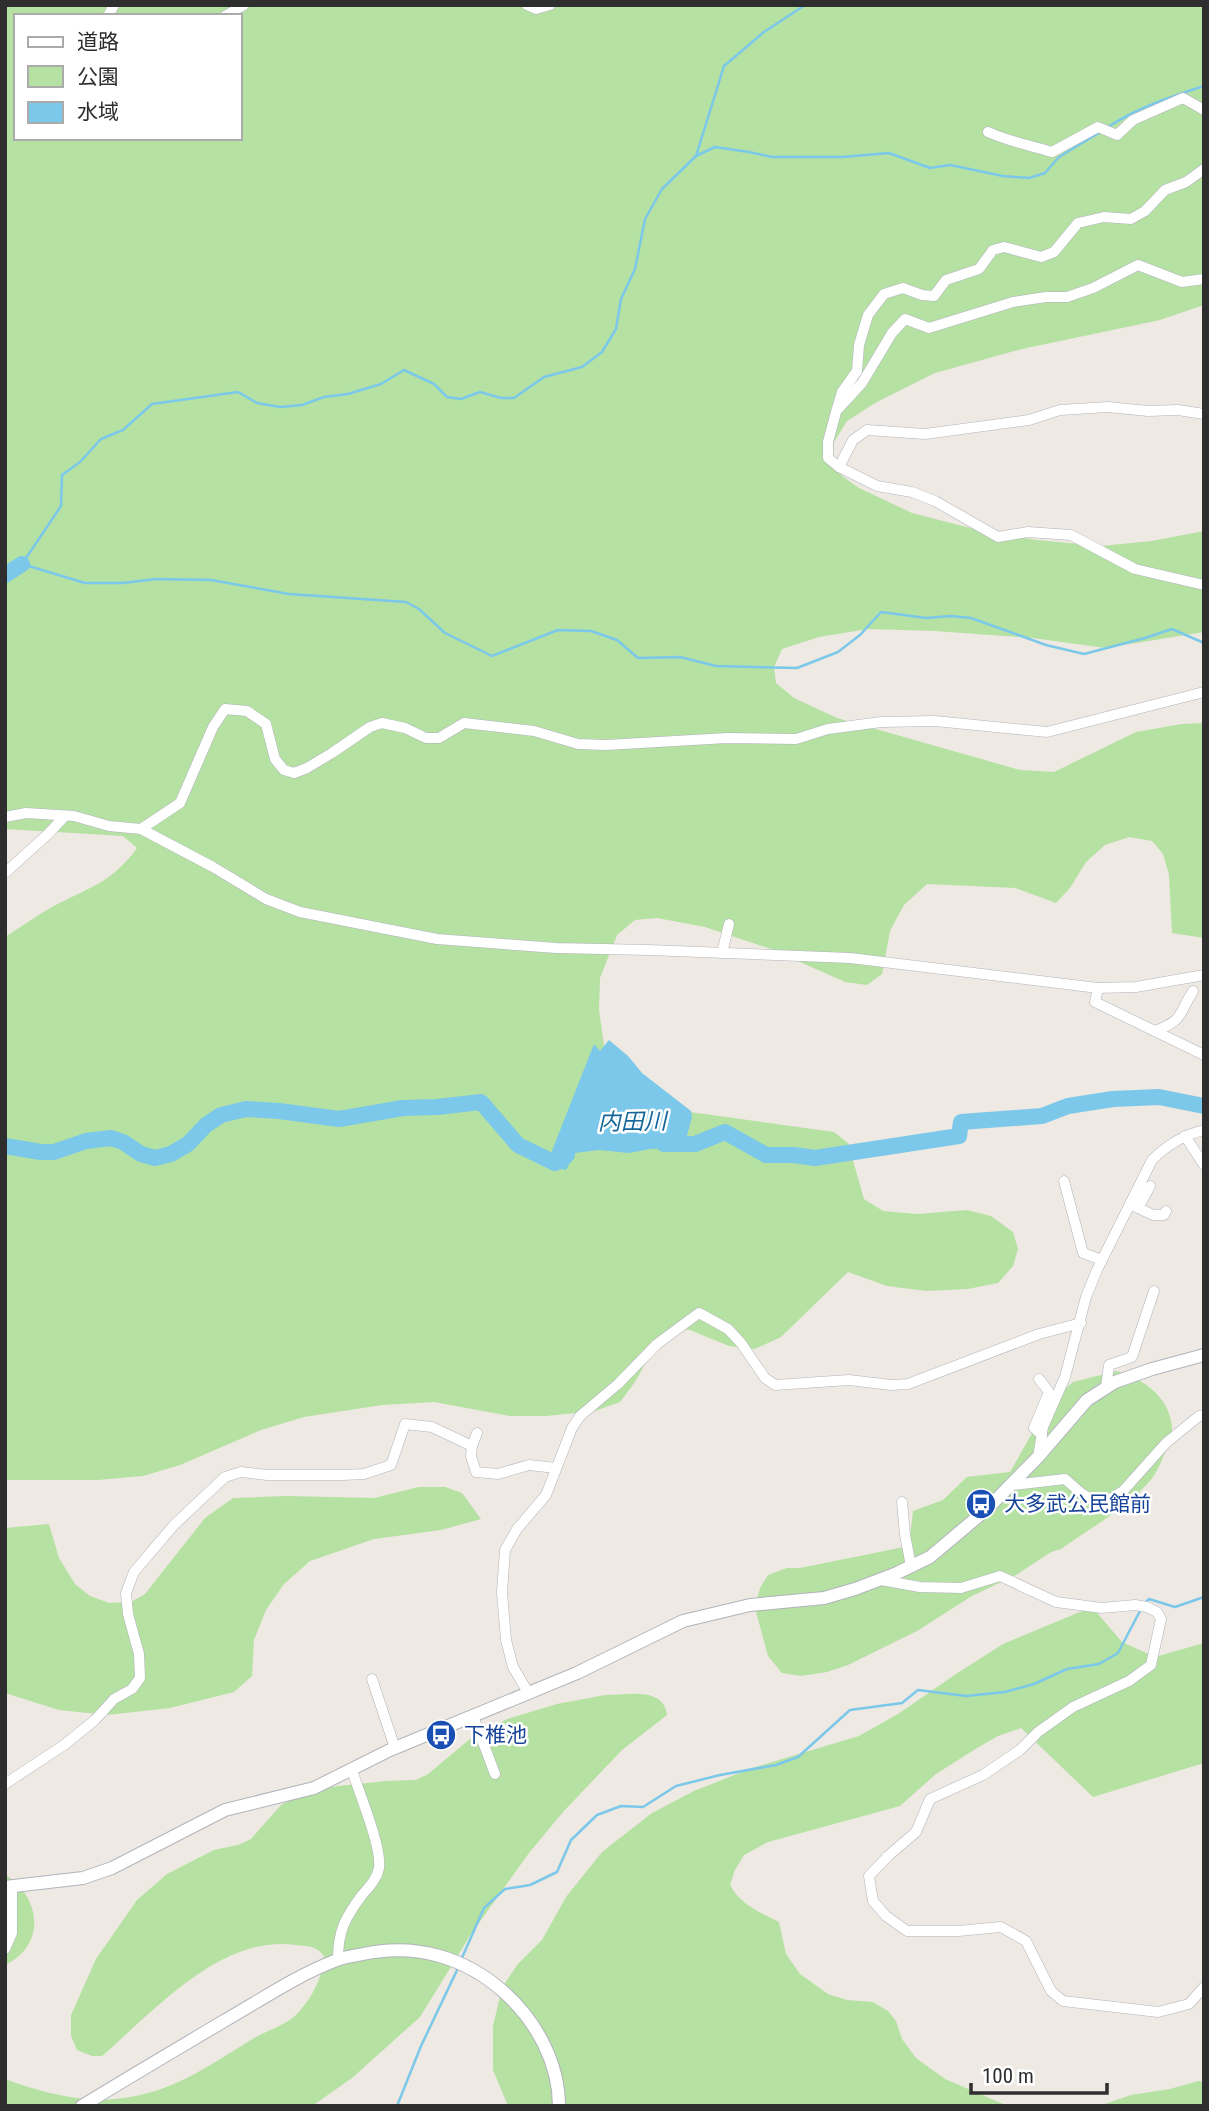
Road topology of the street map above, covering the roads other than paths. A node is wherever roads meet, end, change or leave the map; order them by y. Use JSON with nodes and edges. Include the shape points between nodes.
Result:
{"nodes":[{"id":1,"x":244,"y":5,"type":"edge"},
{"id":2,"x":527,"y":5,"type":"edge"},
{"id":3,"x":550,"y":5,"type":"edge"},
{"id":4,"x":228,"y":14,"type":"edge"},
{"id":5,"x":1204,"y":110,"type":"edge"},
{"id":6,"x":988,"y":132,"type":"dead end"},
{"id":7,"x":1204,"y":169,"type":"edge"},
{"id":8,"x":1204,"y":279,"type":"edge"},
{"id":9,"x":836,"y":412,"type":"junction"},
{"id":10,"x":1204,"y":414,"type":"edge"},
{"id":11,"x":839,"y":467,"type":"junction"},
{"id":12,"x":1204,"y":585,"type":"edge"},
{"id":13,"x":1204,"y":692,"type":"edge"},
{"id":14,"x":5,"y":817,"type":"edge"},
{"id":15,"x":64,"y":817,"type":"junction"},
{"id":16,"x":141,"y":829,"type":"junction"},
{"id":17,"x":5,"y":873,"type":"edge"},
{"id":18,"x":729,"y":924,"type":"dead end"},
{"id":19,"x":722,"y":953,"type":"junction"},
{"id":20,"x":1204,"y":975,"type":"edge"},
{"id":21,"x":1098,"y":988,"type":"junction"},
{"id":22,"x":1193,"y":991,"type":"dead end"},
{"id":23,"x":1155,"y":1031,"type":"junction"},
{"id":24,"x":1204,"y":1055,"type":"edge"},
{"id":25,"x":1204,"y":1130,"type":"edge"},
{"id":26,"x":1185,"y":1136,"type":"junction"},
{"id":27,"x":1204,"y":1165,"type":"edge"},
{"id":28,"x":1065,"y":1181,"type":"dead end"},
{"id":29,"x":1150,"y":1185,"type":"dead end"},
{"id":30,"x":1134,"y":1206,"type":"junction"},
{"id":31,"x":1166,"y":1210,"type":"dead end"},
{"id":32,"x":1102,"y":1260,"type":"junction"},
{"id":33,"x":1154,"y":1291,"type":"dead end"},
{"id":34,"x":1081,"y":1323,"type":"junction"},
{"id":35,"x":1204,"y":1354,"type":"edge"},
{"id":36,"x":1039,"y":1379,"type":"dead end"},
{"id":37,"x":1106,"y":1388,"type":"junction"},
{"id":38,"x":1204,"y":1415,"type":"edge"},
{"id":39,"x":477,"y":1433,"type":"dead end"},
{"id":40,"x":1042,"y":1435,"type":"junction"},
{"id":41,"x":472,"y":1446,"type":"junction"},
{"id":42,"x":1038,"y":1457,"type":"junction"},
{"id":43,"x":556,"y":1468,"type":"junction"},
{"id":44,"x":1013,"y":1485,"type":"junction"},
{"id":45,"x":902,"y":1502,"type":"dead end"},
{"id":46,"x":911,"y":1566,"type":"junction"},
{"id":47,"x":881,"y":1580,"type":"junction"},
{"id":48,"x":372,"y":1679,"type":"dead end"},
{"id":49,"x":529,"y":1694,"type":"junction"},
{"id":50,"x":473,"y":1716,"type":"junction"},
{"id":51,"x":395,"y":1748,"type":"junction"},
{"id":52,"x":352,"y":1770,"type":"junction"},
{"id":53,"x":495,"y":1774,"type":"dead end"},
{"id":54,"x":5,"y":1784,"type":"edge"},
{"id":55,"x":8,"y":1887,"type":"edge"},
{"id":56,"x":5,"y":1949,"type":"edge"},
{"id":57,"x":338,"y":1959,"type":"junction"},
{"id":58,"x":1204,"y":1987,"type":"edge"},
{"id":59,"x":82,"y":2106,"type":"edge"},
{"id":60,"x":559,"y":2106,"type":"edge"}],
"edges":[{"from":1,"to":4,"type":"street"},
{"from":2,"to":3,"type":"street","via":[[536,9]]},
{"from":5,"to":6,"type":"street","via":[[1183,98],[1133,120],[1117,135],[1098,127],[1052,152],[1014,144]]},
{"from":7,"to":9,"type":"street","via":[[1165,190],[1131,219],[1104,217],[1078,223],[1054,252],[1041,257],[1004,247],[993,250],[979,269],[946,280],[934,296],[903,288],[884,294],[868,315],[857,371],[842,392]]},
{"from":8,"to":9,"type":"street","via":[[1182,282],[1138,265],[1067,297],[1013,302],[929,328],[905,319],[862,383]]},
{"from":9,"to":11,"type":"street","via":[[828,458]]},
{"from":10,"to":11,"type":"street","via":[[1108,407],[1060,410],[1029,420],[925,434],[867,430],[853,440]]},
{"from":11,"to":12,"type":"street","via":[[877,486],[935,501],[998,537],[1028,532],[1071,535],[1135,569]]},
{"from":13,"to":16,"type":"street","via":[[1047,732],[935,721],[892,722],[828,729],[796,739],[727,737],[606,746],[464,723],[439,738],[426,738],[382,723],[294,773],[284,770],[275,759],[266,724],[247,710],[225,709],[180,803]]},
{"from":14,"to":15,"type":"street","via":[[26,813]]},
{"from":15,"to":16,"type":"street"},
{"from":15,"to":17,"type":"street"},
{"from":16,"to":19,"type":"street","via":[[266,899],[346,922],[437,939]]},
{"from":18,"to":19,"type":"street"},
{"from":19,"to":21,"type":"street","via":[[850,958]]},
{"from":20,"to":21,"type":"street","via":[[1136,987]]},
{"from":21,"to":23,"type":"street","via":[[1095,1002]]},
{"from":22,"to":23,"type":"street","via":[[1178,1020]]},
{"from":23,"to":24,"type":"street"},
{"from":25,"to":26,"type":"street"},
{"from":26,"to":27,"type":"street"},
{"from":26,"to":30,"type":"street","via":[[1152,1160]]},
{"from":28,"to":32,"type":"street","via":[[1083,1253]]},
{"from":29,"to":30,"type":"street"},
{"from":30,"to":31,"type":"street","via":[[1158,1217]]},
{"from":30,"to":32,"type":"street"},
{"from":32,"to":34,"type":"street"},
{"from":33,"to":37,"type":"street","via":[[1132,1357],[1109,1365]]},
{"from":34,"to":40,"type":"street"},
{"from":34,"to":43,"type":"street","via":[[1038,1334],[908,1384],[849,1380],[775,1385],[728,1329],[699,1313],[657,1344],[580,1416]]},
{"from":35,"to":37,"type":"street","via":[[1152,1368]]},
{"from":36,"to":40,"type":"street","via":[[1049,1392],[1034,1428]]},
{"from":37,"to":42,"type":"street","via":[[1087,1401]]},
{"from":38,"to":44,"type":"street","via":[[1166,1443],[1124,1491],[1112,1498],[1095,1502],[1065,1479]]},
{"from":39,"to":41,"type":"street"},
{"from":40,"to":42,"type":"street"},
{"from":41,"to":43,"type":"street","via":[[476,1472],[498,1474],[529,1465]]},
{"from":41,"to":54,"type":"street","via":[[432,1427],[405,1424],[391,1465],[364,1474],[241,1472],[225,1477],[174,1525],[134,1572],[126,1593],[140,1678],[64,1745]]},
{"from":42,"to":44,"type":"street"},
{"from":43,"to":49,"type":"street","via":[[546,1495],[505,1550],[506,1640],[513,1667]]},
{"from":44,"to":46,"type":"street","via":[[930,1557]]},
{"from":45,"to":46,"type":"street"},
{"from":46,"to":47,"type":"street"},
{"from":47,"to":49,"type":"street","via":[[824,1598],[750,1605],[683,1621]]},
{"from":47,"to":58,"type":"street","via":[[920,1587],[961,1587],[1000,1576],[1056,1602],[1102,1608],[1142,1606],[1157,1612],[1161,1619],[1151,1665],[1129,1681],[1073,1707],[983,1775],[930,1800],[916,1832],[869,1876],[873,1901],[907,1931],[1001,1927],[1026,1941],[1051,1990],[1063,2001],[1158,2012],[1189,2004]]},
{"from":48,"to":51,"type":"street"},
{"from":49,"to":50,"type":"street"},
{"from":50,"to":51,"type":"street"},
{"from":50,"to":53,"type":"street"},
{"from":51,"to":52,"type":"street"},
{"from":52,"to":55,"type":"street","via":[[314,1788],[225,1810],[112,1868],[83,1878]]},
{"from":52,"to":57,"type":"street","via":[[380,1854],[379,1870],[349,1914],[338,1938]]},
{"from":55,"to":56,"type":"street","via":[[12,1933]]},
{"from":57,"to":59,"type":"street","via":[[296,1979]]},
{"from":57,"to":60,"type":"street","via":[[383,1950],[431,1953],[492,1981],[536,2029],[555,2073]]}]}
